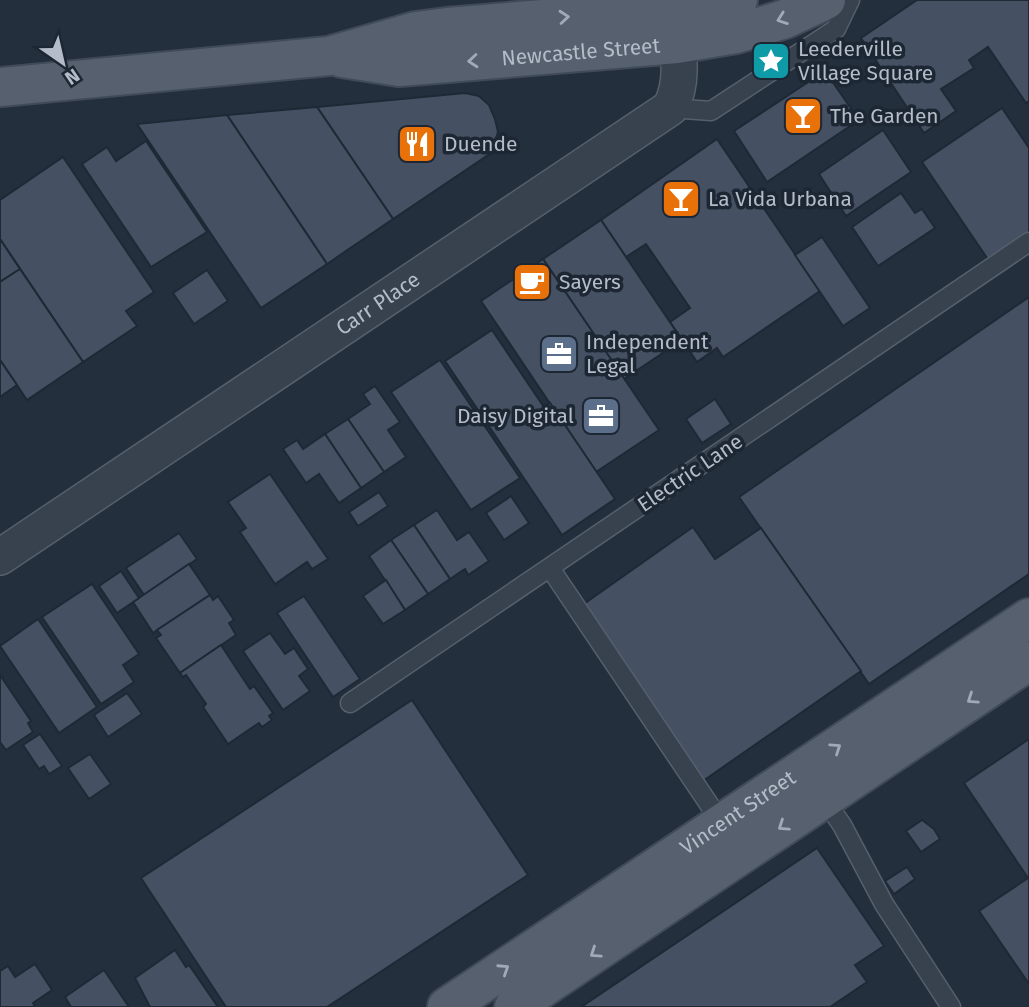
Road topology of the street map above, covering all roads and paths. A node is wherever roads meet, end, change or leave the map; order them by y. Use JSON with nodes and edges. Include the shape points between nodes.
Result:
{"nodes":[{"id":1,"x":738,"y":0,"type":"edge"},
{"id":2,"x":826,"y":0,"type":"edge"},
{"id":3,"x":850,"y":0,"type":"edge"},
{"id":4,"x":675,"y":26,"type":"junction"},
{"id":5,"x":0,"y":87,"type":"edge"},
{"id":6,"x":670,"y":108,"type":"junction"},
{"id":7,"x":1029,"y":242,"type":"edge"},
{"id":8,"x":0,"y":557,"type":"edge"},
{"id":9,"x":550,"y":568,"type":"junction"},
{"id":10,"x":1029,"y":618,"type":"edge"},
{"id":11,"x":1029,"y":661,"type":"edge"},
{"id":12,"x":350,"y":703,"type":"dead end"},
{"id":13,"x":813,"y":784,"type":"junction"},
{"id":14,"x":723,"y":825,"type":"junction"},
{"id":15,"x":447,"y":1007,"type":"edge"},
{"id":16,"x":514,"y":1007,"type":"edge"},
{"id":17,"x":951,"y":1007,"type":"edge"}],
"edges":[{"from":1,"to":4,"type":"main road","name":"Newcastle Street"},
{"from":2,"to":4,"type":"main road","name":"Newcastle Street","one_way":true,"via":[[736,34]]},
{"from":3,"to":6,"type":"lane","via":[[836,29],[710,111]]},
{"from":4,"to":5,"type":"main road","name":"Newcastle Street","via":[[400,67],[329,56]]},
{"from":4,"to":6,"type":"street","via":[[680,71],[678,94]]},
{"from":6,"to":8,"type":"street","name":"Carr Place"},
{"from":7,"to":9,"type":"lane","name":"Electric Lane"},
{"from":9,"to":12,"type":"lane","name":"Electric Lane"},
{"from":9,"to":14,"type":"lane"},
{"from":13,"to":10,"type":"main road","name":"Vincent Street","one_way":true},
{"from":11,"to":13,"type":"main road","name":"Vincent Street","one_way":true},
{"from":13,"to":14,"type":"main road","name":"Vincent Street"},
{"from":13,"to":16,"type":"main road","name":"Vincent Street","one_way":true},
{"from":13,"to":17,"type":"lane"},
{"from":15,"to":14,"type":"main road","name":"Vincent Street","one_way":true}]}
